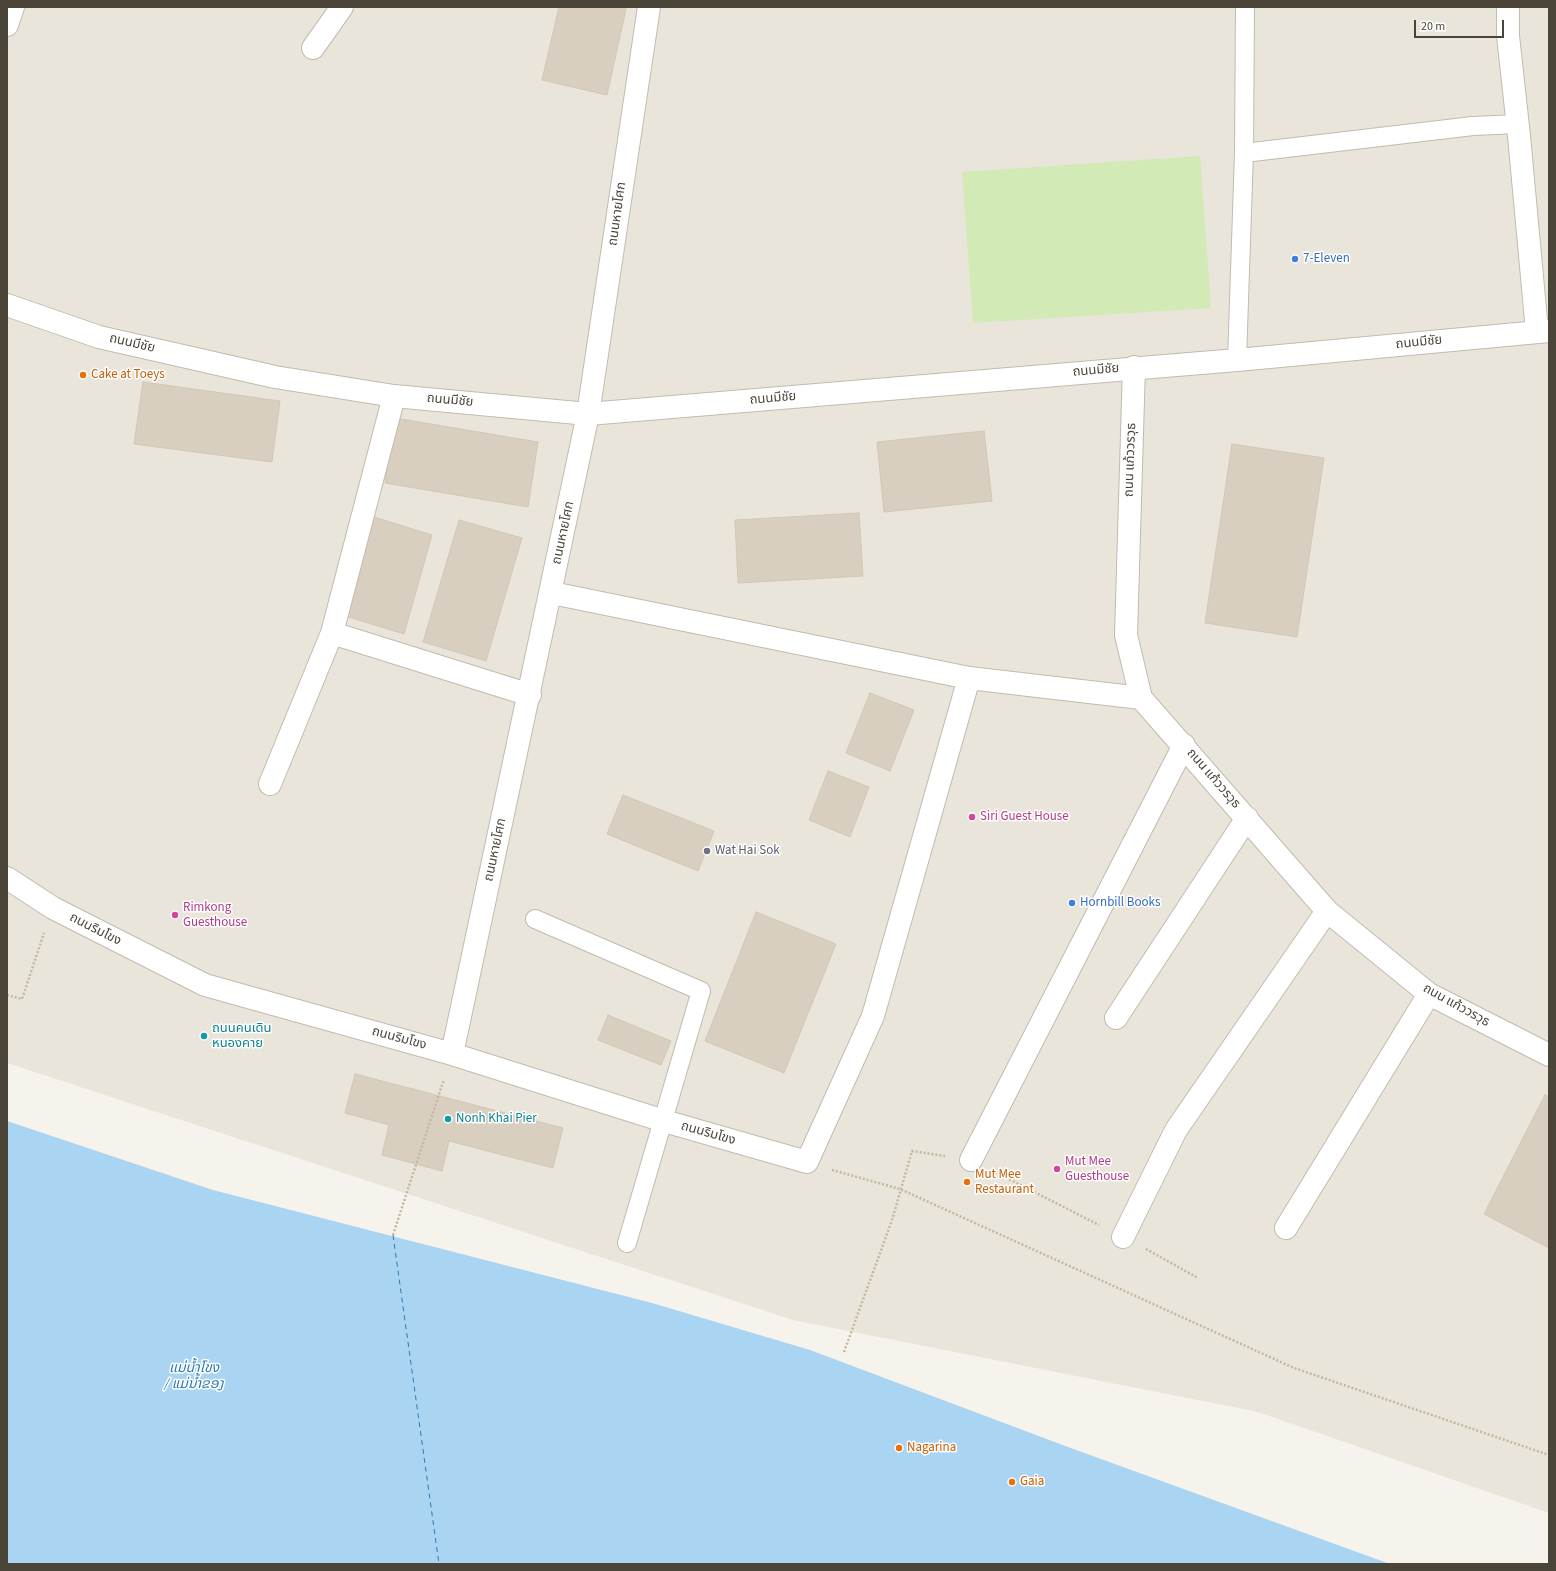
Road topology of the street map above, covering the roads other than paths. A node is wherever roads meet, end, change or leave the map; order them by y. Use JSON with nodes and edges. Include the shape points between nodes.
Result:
{"nodes":[{"id":1,"x":13,"y":7,"type":"edge"},
{"id":2,"x":342,"y":7,"type":"edge"},
{"id":3,"x":649,"y":7,"type":"edge"},
{"id":4,"x":1245,"y":7,"type":"edge"},
{"id":5,"x":1508,"y":7,"type":"edge"},
{"id":6,"x":7,"y":25,"type":"edge"},
{"id":7,"x":313,"y":48,"type":"dead end"},
{"id":8,"x":1518,"y":124,"type":"junction"},
{"id":9,"x":1244,"y":153,"type":"junction"},
{"id":10,"x":7,"y":305,"type":"edge"},
{"id":11,"x":1543,"y":331,"type":"edge"},
{"id":12,"x":1237,"y":360,"type":"junction"},
{"id":13,"x":1134,"y":368,"type":"junction"},
{"id":14,"x":394,"y":396,"type":"junction"},
{"id":15,"x":588,"y":414,"type":"junction"},
{"id":16,"x":552,"y":593,"type":"junction"},
{"id":17,"x":332,"y":633,"type":"junction"},
{"id":18,"x":969,"y":678,"type":"junction"},
{"id":19,"x":530,"y":695,"type":"junction"},
{"id":20,"x":1141,"y":698,"type":"junction"},
{"id":21,"x":1184,"y":745,"type":"junction"},
{"id":22,"x":270,"y":784,"type":"dead end"},
{"id":23,"x":1247,"y":818,"type":"junction"},
{"id":24,"x":7,"y":878,"type":"edge"},
{"id":25,"x":1327,"y":911,"type":"junction"},
{"id":26,"x":535,"y":919,"type":"dead end"},
{"id":27,"x":1429,"y":994,"type":"junction"},
{"id":28,"x":1116,"y":1018,"type":"dead end"},
{"id":29,"x":452,"y":1054,"type":"junction"},
{"id":30,"x":1549,"y":1055,"type":"edge"},
{"id":31,"x":664,"y":1121,"type":"junction"},
{"id":32,"x":971,"y":1160,"type":"road end"},
{"id":33,"x":1286,"y":1228,"type":"dead end"},
{"id":34,"x":1124,"y":1237,"type":"road end"},
{"id":35,"x":627,"y":1243,"type":"dead end"}],
"edges":[{"from":1,"to":6,"type":"street"},
{"from":2,"to":7,"type":"street"},
{"from":3,"to":15,"type":"street","name":"ถนนหายโศก"},
{"from":4,"to":9,"type":"lane"},
{"from":5,"to":8,"type":"street","via":[[1508,36]]},
{"from":8,"to":9,"type":"lane","via":[[1474,126]]},
{"from":8,"to":11,"type":"street"},
{"from":9,"to":12,"type":"lane"},
{"from":10,"to":14,"type":"street","name":"ถนนมีชัย","via":[[99,337],[275,377]]},
{"from":11,"to":12,"type":"street","name":"ถนนมีชัย"},
{"from":12,"to":13,"type":"street","name":"ถนนมีชัย"},
{"from":13,"to":15,"type":"street","name":"ถนนมีชัย"},
{"from":13,"to":20,"type":"street","name":"ถนน แก้ววรวุธ","via":[[1126,635]]},
{"from":14,"to":15,"type":"street","name":"ถนนมีชัย"},
{"from":14,"to":17,"type":"street"},
{"from":15,"to":16,"type":"street","name":"ถนนหายโศก"},
{"from":16,"to":18,"type":"street"},
{"from":16,"to":19,"type":"street","name":"ถนนหายโศก"},
{"from":17,"to":19,"type":"street"},
{"from":17,"to":22,"type":"street"},
{"from":18,"to":20,"type":"street"},
{"from":18,"to":31,"type":"street","name":"ถนนริมโขง","via":[[873,1016],[807,1162]]},
{"from":19,"to":29,"type":"street","name":"ถนนหายโศก"},
{"from":20,"to":21,"type":"street","name":"ถนน แก้ววรวุธ"},
{"from":21,"to":23,"type":"street","name":"ถนน แก้ววรวุธ"},
{"from":21,"to":32,"type":"street"},
{"from":23,"to":25,"type":"street","name":"ถนน แก้ววรวุธ"},
{"from":23,"to":28,"type":"street"},
{"from":24,"to":29,"type":"street","name":"ถนนริมโขง","via":[[53,908],[205,985]]},
{"from":25,"to":27,"type":"street","name":"ถนน แก้ววรวุธ"},
{"from":25,"to":34,"type":"street","via":[[1176,1130]]},
{"from":26,"to":31,"type":"lane","via":[[701,991]]},
{"from":27,"to":30,"type":"street","name":"ถนน แก้ววรวุธ"},
{"from":27,"to":33,"type":"street"},
{"from":29,"to":31,"type":"street","name":"ถนนริมโขง"},
{"from":31,"to":35,"type":"lane"}]}
